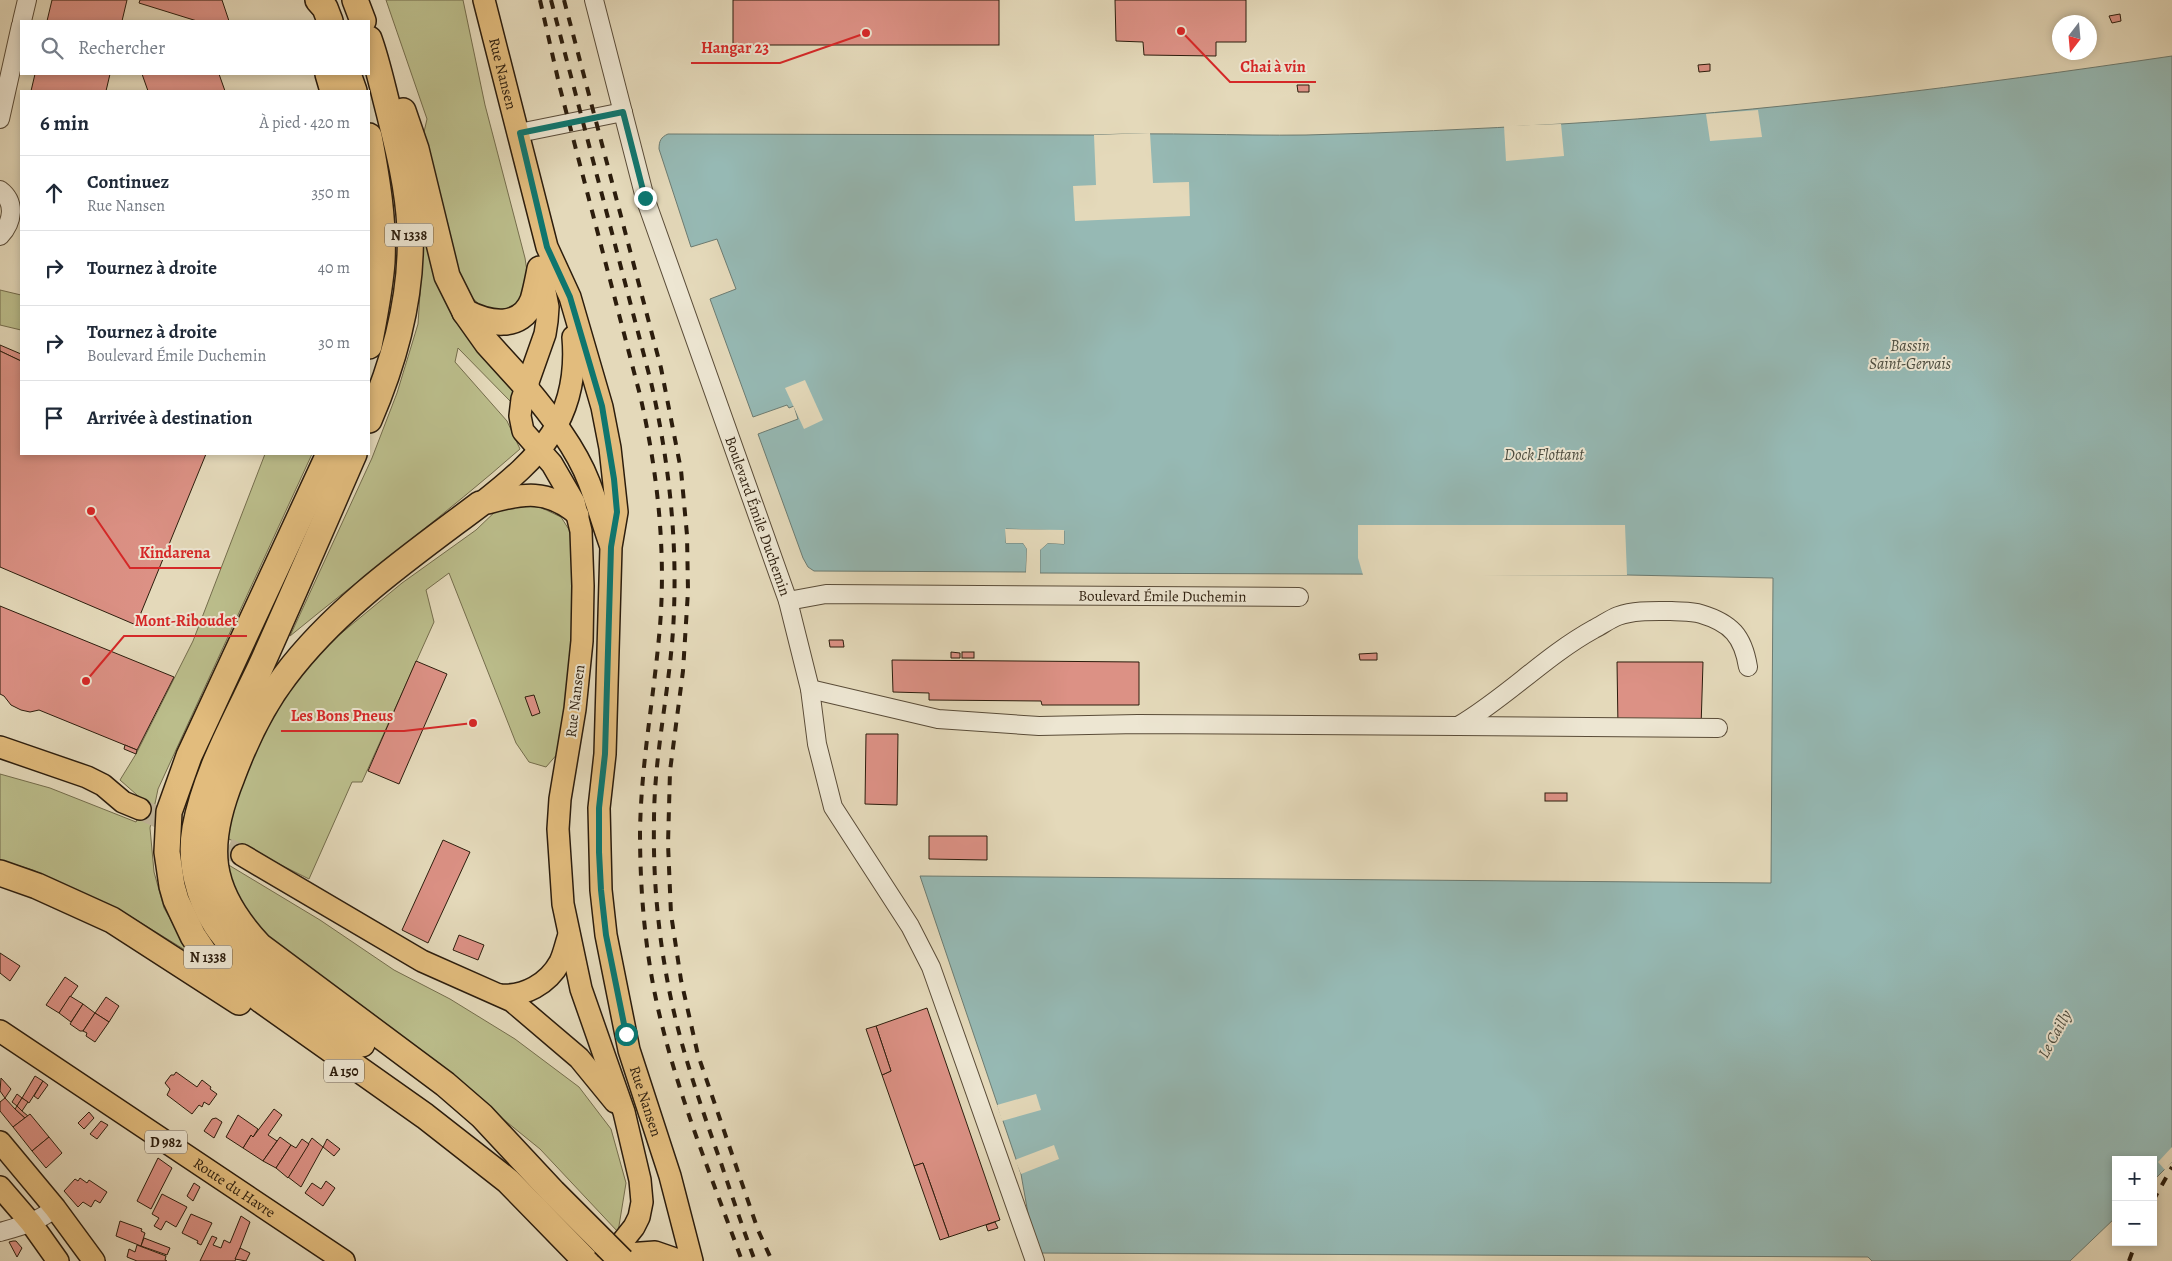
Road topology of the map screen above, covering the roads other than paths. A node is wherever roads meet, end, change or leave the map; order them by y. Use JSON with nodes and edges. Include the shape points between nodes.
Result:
{"nodes":[{"id":1,"x":27,"y":0,"type":"edge"},
{"id":2,"x":316,"y":0,"type":"edge"},
{"id":3,"x":355,"y":0,"type":"edge"},
{"id":4,"x":484,"y":0,"type":"edge"},
{"id":5,"x":594,"y":0,"type":"edge"},
{"id":6,"x":22,"y":20,"type":"edge"},
{"id":7,"x":312,"y":20,"type":"edge"},
{"id":8,"x":330,"y":20,"type":"edge"},
{"id":9,"x":363,"y":20,"type":"edge"},
{"id":10,"x":20,"y":29,"type":"edge"},
{"id":11,"x":370,"y":44,"type":"edge"},
{"id":12,"x":328,"y":75,"type":"edge"},
{"id":13,"x":348,"y":75,"type":"edge"},
{"id":14,"x":334,"y":90,"type":"edge"},
{"id":15,"x":354,"y":90,"type":"edge"},
{"id":16,"x":623,"y":112,"type":"junction"},
{"id":17,"x":0,"y":119,"type":"edge"},
{"id":18,"x":520,"y":133,"type":"junction"},
{"id":19,"x":370,"y":141,"type":"edge"},
{"id":20,"x":0,"y":190,"type":"edge"},
{"id":21,"x":16,"y":216,"type":"edge"},
{"id":22,"x":0,"y":236,"type":"edge"},
{"id":23,"x":544,"y":258,"type":"junction"},
{"id":24,"x":570,"y":297,"type":"junction"},
{"id":25,"x":465,"y":312,"type":"junction"},
{"id":26,"x":370,"y":340,"type":"edge"},
{"id":27,"x":526,"y":386,"type":"junction"},
{"id":28,"x":370,"y":418,"type":"edge"},
{"id":29,"x":556,"y":426,"type":"junction"},
{"id":30,"x":541,"y":451,"type":"junction"},
{"id":31,"x":329,"y":455,"type":"edge"},
{"id":32,"x":354,"y":455,"type":"edge"},
{"id":33,"x":480,"y":504,"type":"junction"},
{"id":34,"x":578,"y":514,"type":"junction"},
{"id":35,"x":611,"y":547,"type":"junction"},
{"id":36,"x":1299,"y":597,"type":"dead end"},
{"id":37,"x":788,"y":601,"type":"junction"},
{"id":38,"x":1748,"y":667,"type":"dead end"},
{"id":39,"x":810,"y":689,"type":"junction"},
{"id":40,"x":1458,"y":726,"type":"junction"},
{"id":41,"x":1718,"y":728,"type":"dead end"},
{"id":42,"x":0,"y":747,"type":"edge"},
{"id":43,"x":140,"y":809,"type":"tunnel mouth"},
{"id":44,"x":242,"y":855,"type":"tunnel mouth"},
{"id":45,"x":0,"y":873,"type":"edge"},
{"id":46,"x":569,"y":935,"type":"junction"},
{"id":47,"x":500,"y":995,"type":"junction"},
{"id":48,"x":0,"y":1032,"type":"edge"},
{"id":49,"x":624,"y":1112,"type":"junction"},
{"id":50,"x":0,"y":1142,"type":"edge"},
{"id":51,"x":670,"y":1176,"type":"junction"},
{"id":52,"x":0,"y":1187,"type":"edge"},
{"id":53,"x":553,"y":1192,"type":"junction"},
{"id":54,"x":55,"y":1208,"type":"junction"},
{"id":55,"x":542,"y":1217,"type":"junction"},
{"id":56,"x":31,"y":1223,"type":"junction"},
{"id":57,"x":0,"y":1232,"type":"edge"},
{"id":58,"x":611,"y":1255,"type":"edge"},
{"id":59,"x":98,"y":1260,"type":"edge"},
{"id":60,"x":58,"y":1261,"type":"edge"},
{"id":61,"x":344,"y":1261,"type":"edge"},
{"id":62,"x":586,"y":1261,"type":"edge"},
{"id":63,"x":681,"y":1261,"type":"edge"},
{"id":64,"x":692,"y":1261,"type":"edge"},
{"id":65,"x":1035,"y":1261,"type":"edge"}],
"edges":[{"from":1,"to":6,"type":"street"},
{"from":2,"to":7,"type":"highway","via":[[309,13]]},
{"from":2,"to":8,"type":"highway","via":[[325,8]]},
{"from":3,"to":9,"type":"highway"},
{"from":4,"to":18,"type":"main road","name":"Rue Nansen"},
{"from":5,"to":16,"type":"street","name":"Boulevard Émile Duchemin"},
{"from":10,"to":17,"type":"street"},
{"from":11,"to":25,"type":"highway","via":[[388,72],[416,149],[447,276]]},
{"from":11,"to":28,"type":"highway","number":"N 1338","via":[[401,166],[410,228],[408,282],[402,317]]},
{"from":12,"to":14,"type":"highway"},
{"from":13,"to":15,"type":"highway"},
{"from":16,"to":18,"type":"street"},
{"from":16,"to":37,"type":"street","name":"Boulevard Émile Duchemin","via":[[645,198]]},
{"from":18,"to":23,"type":"main road","name":"Rue Nansen"},
{"from":19,"to":26,"type":"highway","number":"N 1338","via":[[380,207],[382,262]]},
{"from":20,"to":21,"type":"street"},
{"from":21,"to":22,"type":"street"},
{"from":23,"to":24,"type":"main road","name":"Rue Nansen"},
{"from":23,"to":25,"type":"highway","via":[[533,301],[519,318],[505,323],[491,322]]},
{"from":23,"to":27,"type":"main road","name":"Rue Nansen","via":[[547,321]]},
{"from":24,"to":29,"type":"main road","via":[[575,362],[570,394]]},
{"from":24,"to":35,"type":"main road","name":"Rue Nansen","via":[[602,406],[610,448],[617,512]]},
{"from":25,"to":27,"type":"highway"},
{"from":27,"to":29,"type":"main road"},
{"from":27,"to":30,"type":"main road","name":"Rue Nansen","via":[[521,424],[527,437]]},
{"from":29,"to":30,"type":"main road"},
{"from":29,"to":35,"type":"main road","via":[[589,482]]},
{"from":30,"to":33,"type":"main road"},
{"from":30,"to":34,"type":"main road","name":"Rue Nansen","via":[[562,479]]},
{"from":31,"to":55,"type":"highway","number":"N 1338","via":[[188,756],[170,812],[166,839],[172,886],[193,936],[205,954],[261,1000],[426,1116],[508,1181]]},
{"from":32,"to":53,"type":"highway","number":"A 150","via":[[204,794],[195,829],[193,862],[200,892],[216,925],[236,950],[485,1135]]},
{"from":33,"to":34,"type":"main road","via":[[514,496],[536,495],[566,504]]},
{"from":33,"to":53,"type":"highway","via":[[357,601],[313,643],[284,677],[257,722],[221,803],[214,837],[215,860],[219,881],[231,910],[260,946],[445,1084],[482,1116]]},
{"from":34,"to":46,"type":"main road","name":"Rue Nansen","via":[[583,586],[582,641],[558,829],[563,904]]},
{"from":35,"to":51,"type":"main road","name":"Rue Nansen","via":[[605,754],[599,808],[601,890],[606,935],[630,1050]]},
{"from":36,"to":37,"type":"street","name":"Boulevard Émile Duchemin","via":[[826,594]]},
{"from":37,"to":39,"type":"street"},
{"from":38,"to":40,"type":"street","via":[[1739,637],[1721,621],[1694,612],[1640,611],[1617,616],[1586,633]]},
{"from":39,"to":40,"type":"street","via":[[938,719],[1039,726]]},
{"from":39,"to":65,"type":"street","via":[[817,744],[833,808],[910,926],[932,967]]},
{"from":40,"to":41,"type":"street"},
{"from":42,"to":43,"type":"main road","via":[[87,777],[103,785],[123,802]]},
{"from":44,"to":47,"type":"main road","via":[[422,961],[473,986]]},
{"from":45,"to":55,"type":"highway","number":"A 150","via":[[95,911],[144,938],[412,1116]]},
{"from":46,"to":47,"type":"main road","via":[[560,962],[543,981],[522,994]]},
{"from":46,"to":49,"type":"main road","name":"Rue Nansen","via":[[582,989]]},
{"from":47,"to":49,"type":"main road","via":[[517,1005],[579,1058]]},
{"from":48,"to":61,"type":"main road","name":"Route du Havre","number":"D 982"},
{"from":49,"to":51,"type":"main road"},
{"from":49,"to":58,"type":"main road","name":"Rue Nansen","via":[[642,1202],[634,1227]]},
{"from":50,"to":54,"type":"main road"},
{"from":51,"to":64,"type":"main road","name":"Rue Nansen"},
{"from":52,"to":56,"type":"main road"},
{"from":53,"to":58,"type":"highway","number":"A 150"},
{"from":54,"to":56,"type":"street"},
{"from":54,"to":59,"type":"main road"},
{"from":55,"to":62,"type":"highway","number":"A 150"},
{"from":56,"to":57,"type":"street"},
{"from":56,"to":60,"type":"main road"},
{"from":58,"to":63,"type":"main road","via":[[655,1252]]}]}
